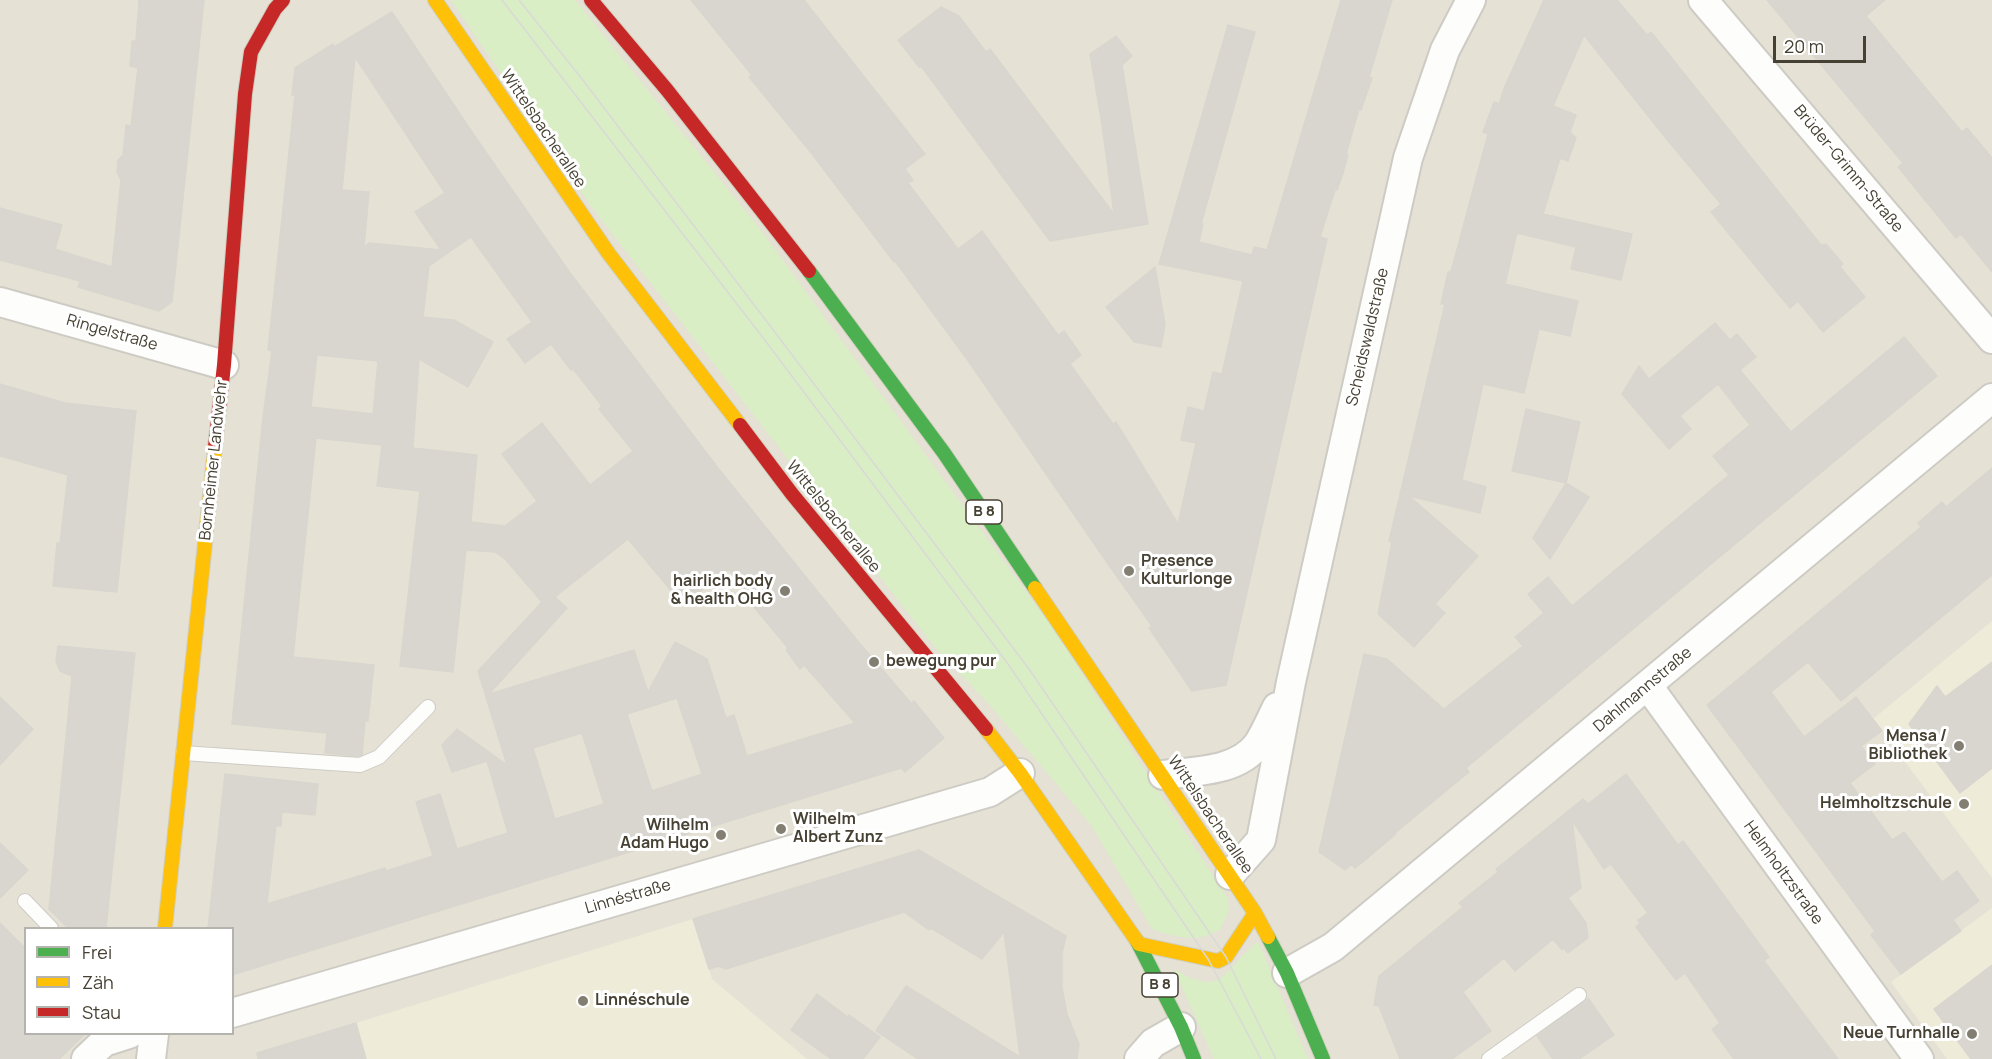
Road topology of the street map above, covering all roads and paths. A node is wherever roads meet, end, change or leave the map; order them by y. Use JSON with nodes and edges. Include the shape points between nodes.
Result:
{"nodes":[{"id":1,"x":283,"y":0,"type":"edge"},
{"id":2,"x":435,"y":0,"type":"edge"},
{"id":3,"x":591,"y":0,"type":"edge"},
{"id":4,"x":1471,"y":0,"type":"edge"},
{"id":5,"x":1703,"y":0,"type":"edge"},
{"id":6,"x":0,"y":302,"type":"edge"},
{"id":7,"x":1992,"y":339,"type":"edge"},
{"id":8,"x":224,"y":365,"type":"junction"},
{"id":9,"x":1992,"y":398,"type":"edge"},
{"id":10,"x":1291,"y":682,"type":"junction"},
{"id":11,"x":1648,"y":686,"type":"junction"},
{"id":12,"x":428,"y":707,"type":"dead end"},
{"id":13,"x":183,"y":753,"type":"junction"},
{"id":14,"x":1020,"y":773,"type":"junction"},
{"id":15,"x":1163,"y":775,"type":"junction"},
{"id":16,"x":1230,"y":875,"type":"junction"},
{"id":17,"x":25,"y":901,"type":"dead end"},
{"id":18,"x":1256,"y":913,"type":"junction"},
{"id":19,"x":50,"y":927,"type":"edge"},
{"id":20,"x":165,"y":927,"type":"edge"},
{"id":21,"x":1139,"y":944,"type":"junction"},
{"id":22,"x":1287,"y":973,"type":"junction"},
{"id":23,"x":1579,"y":995,"type":"dead end"},
{"id":24,"x":234,"y":1012,"type":"edge"},
{"id":25,"x":1181,"y":1027,"type":"junction"},
{"id":26,"x":126,"y":1035,"type":"edge"},
{"id":27,"x":154,"y":1035,"type":"edge"},
{"id":28,"x":86,"y":1059,"type":"edge"},
{"id":29,"x":152,"y":1059,"type":"edge"},
{"id":30,"x":1139,"y":1059,"type":"edge"},
{"id":31,"x":1194,"y":1059,"type":"edge"},
{"id":32,"x":1323,"y":1059,"type":"edge"},
{"id":33,"x":1489,"y":1059,"type":"edge"},
{"id":34,"x":1919,"y":1059,"type":"edge"}],
"edges":[{"from":1,"to":8,"type":"main road","name":"Bornheimer Landwehr","via":[[251,52]]},
{"from":2,"to":14,"type":"main road","name":"Wittelsbacherallee","number":"B 8","via":[[623,273],[792,494]]},
{"from":3,"to":15,"type":"main road","name":"Wittelsbacherallee","number":"B 8","via":[[797,255],[944,453]]},
{"from":4,"to":10,"type":"street","name":"Scheidswaldstraße","via":[[1445,50],[1408,158]]},
{"from":5,"to":7,"type":"street","name":"Brüder-Grimm-Straße"},
{"from":6,"to":8,"type":"street","name":"Ringelstraße"},
{"from":8,"to":13,"type":"main road","name":"Bornheimer Landwehr"},
{"from":9,"to":11,"type":"street","name":"Dahlmannstraße"},
{"from":10,"to":15,"type":"street","name":"Scheidswaldstraße","via":[[1257,746],[1238,761],[1214,769]]},
{"from":10,"to":16,"type":"street","name":"Scheidswaldstraße","via":[[1261,840]]},
{"from":11,"to":22,"type":"street","name":"Dahlmannstraße","via":[[1334,947]]},
{"from":11,"to":34,"type":"street","name":"Helmholtzstraße"},
{"from":12,"to":13,"type":"lane","via":[[379,757],[360,765]]},
{"from":13,"to":20,"type":"main road","name":"Bornheimer Landwehr"},
{"from":14,"to":21,"type":"main road","name":"Wittelsbacherallee","number":"B 8"},
{"from":14,"to":24,"type":"street","name":"Linnéstraße","via":[[990,792]]},
{"from":15,"to":16,"type":"main road","name":"Wittelsbacherallee","number":"B 8"},
{"from":16,"to":18,"type":"main road","name":"Wittelsbacherallee","number":"B 8"},
{"from":17,"to":19,"type":"lane"},
{"from":18,"to":21,"type":"main road","via":[[1226,957],[1218,961]]},
{"from":18,"to":22,"type":"main road","name":"Wittelsbacherallee","number":"B 8"},
{"from":21,"to":25,"type":"main road","name":"Wittelsbacherallee","number":"B 8"},
{"from":22,"to":32,"type":"main road","name":"Wittelsbacherallee","number":"B 8"},
{"from":23,"to":33,"type":"lane"},
{"from":25,"to":30,"type":"street","via":[[1153,1043]]},
{"from":25,"to":31,"type":"main road","name":"Wittelsbacherallee","number":"B 8"},
{"from":26,"to":28,"type":"street","via":[[104,1042]]},
{"from":27,"to":29,"type":"street"}]}
